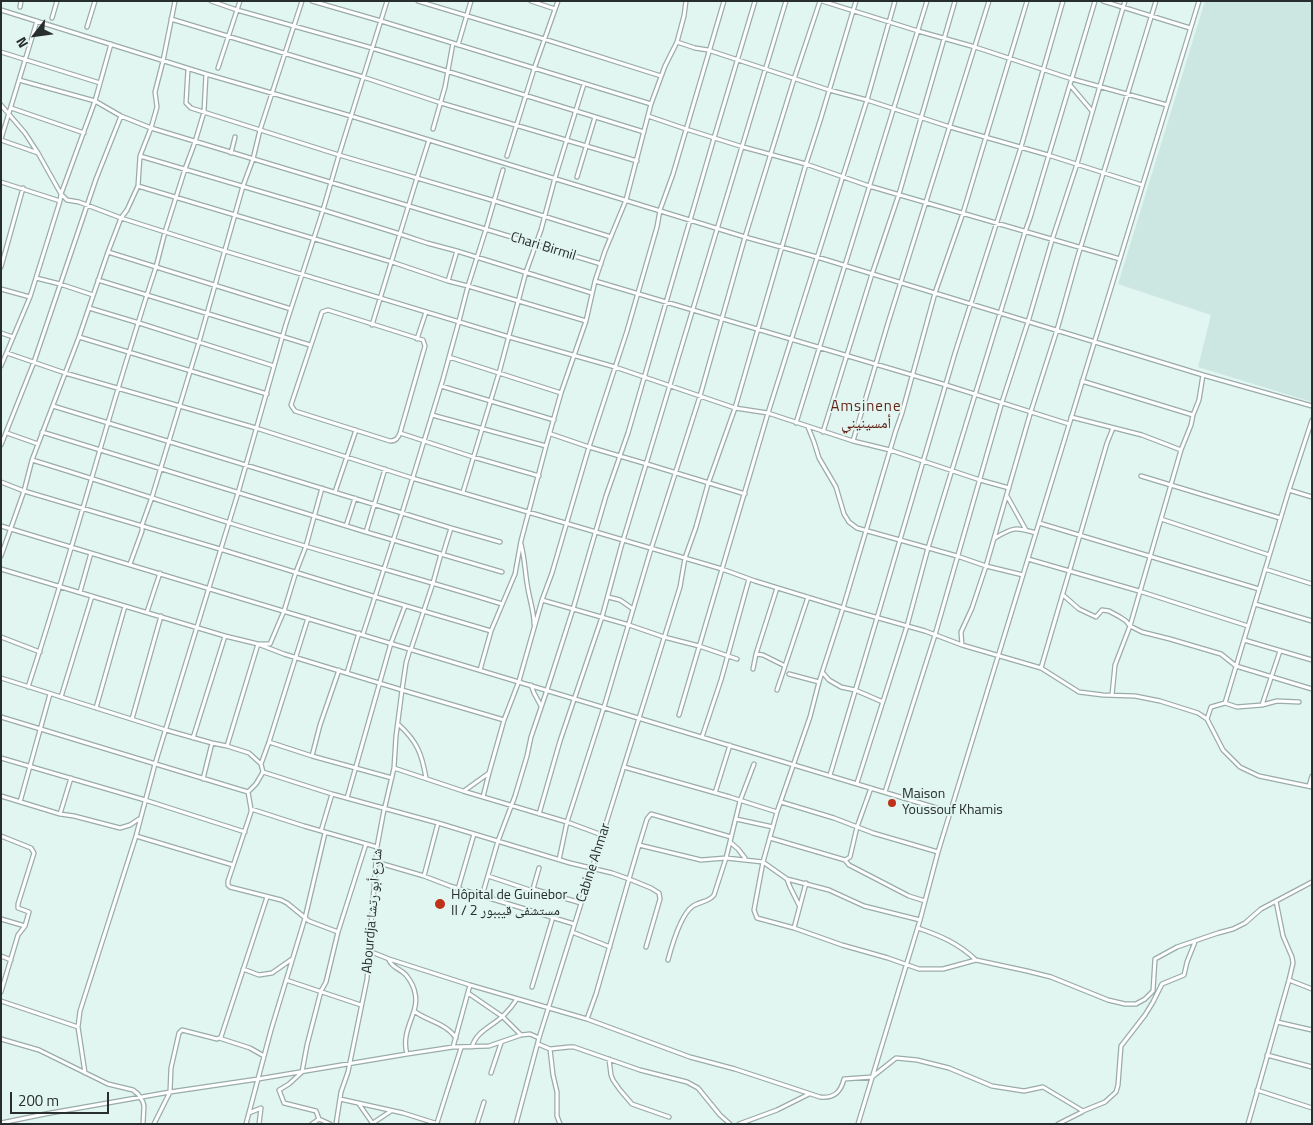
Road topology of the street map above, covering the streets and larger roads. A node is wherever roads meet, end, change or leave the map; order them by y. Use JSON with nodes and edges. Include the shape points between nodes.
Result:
{"nodes":[{"id":1,"x":21,"y":1,"type":"edge"},
{"id":2,"x":57,"y":1,"type":"edge"},
{"id":3,"x":95,"y":1,"type":"edge"},
{"id":4,"x":175,"y":1,"type":"edge"},
{"id":5,"x":211,"y":1,"type":"edge"},
{"id":6,"x":240,"y":1,"type":"edge"},
{"id":7,"x":302,"y":1,"type":"edge"},
{"id":8,"x":312,"y":1,"type":"edge"},
{"id":9,"x":386,"y":1,"type":"edge"},
{"id":10,"x":418,"y":1,"type":"edge"},
{"id":11,"x":471,"y":1,"type":"edge"},
{"id":12,"x":531,"y":1,"type":"edge"},
{"id":13,"x":558,"y":1,"type":"edge"},
{"id":14,"x":686,"y":1,"type":"edge"},
{"id":15,"x":724,"y":1,"type":"edge"},
{"id":16,"x":755,"y":1,"type":"edge"},
{"id":17,"x":786,"y":1,"type":"edge"},
{"id":18,"x":821,"y":1,"type":"edge"},
{"id":19,"x":856,"y":1,"type":"edge"},
{"id":20,"x":895,"y":1,"type":"edge"},
{"id":21,"x":927,"y":1,"type":"edge"},
{"id":22,"x":955,"y":1,"type":"edge"},
{"id":23,"x":989,"y":1,"type":"edge"},
{"id":24,"x":1027,"y":1,"type":"edge"},
{"id":25,"x":1063,"y":1,"type":"edge"},
{"id":26,"x":1095,"y":1,"type":"edge"},
{"id":27,"x":1103,"y":1,"type":"edge"},
{"id":28,"x":1125,"y":1,"type":"edge"},
{"id":29,"x":1156,"y":1,"type":"edge"},
{"id":30,"x":1199,"y":1,"type":"edge"},
{"id":31,"x":20,"y":7,"type":"dead end"},
{"id":32,"x":1123,"y":8,"type":"junction"},
{"id":33,"x":555,"y":9,"type":"junction"},
{"id":34,"x":1,"y":10,"type":"edge"},
{"id":35,"x":237,"y":10,"type":"junction"},
{"id":36,"x":854,"y":10,"type":"junction"},
{"id":37,"x":466,"y":16,"type":"junction"},
{"id":38,"x":1152,"y":17,"type":"junction"},
{"id":39,"x":52,"y":18,"type":"dead end"},
{"id":40,"x":171,"y":20,"type":"junction"},
{"id":41,"x":37,"y":21,"type":"junction"},
{"id":42,"x":381,"y":21,"type":"junction"},
{"id":43,"x":889,"y":22,"type":"junction"},
{"id":44,"x":295,"y":26,"type":"junction"},
{"id":45,"x":87,"y":27,"type":"dead end"},
{"id":46,"x":1190,"y":28,"type":"junction"},
{"id":47,"x":918,"y":31,"type":"junction"},
{"id":48,"x":228,"y":37,"type":"junction"},
{"id":49,"x":544,"y":39,"type":"junction"},
{"id":50,"x":944,"y":39,"type":"junction"},
{"id":51,"x":677,"y":42,"type":"junction"},
{"id":52,"x":453,"y":43,"type":"junction"},
{"id":53,"x":111,"y":44,"type":"junction"},
{"id":54,"x":458,"y":45,"type":"junction"},
{"id":55,"x":975,"y":47,"type":"junction"},
{"id":56,"x":372,"y":48,"type":"junction"},
{"id":57,"x":708,"y":50,"type":"junction"},
{"id":58,"x":1,"y":52,"type":"edge"},
{"id":59,"x":285,"y":54,"type":"junction"},
{"id":60,"x":1009,"y":58,"type":"junction"},
{"id":61,"x":25,"y":59,"type":"junction"},
{"id":62,"x":737,"y":60,"type":"junction"},
{"id":63,"x":163,"y":61,"type":"junction"},
{"id":64,"x":218,"y":68,"type":"dead end"},
{"id":65,"x":188,"y":69,"type":"junction"},
{"id":66,"x":534,"y":69,"type":"junction"},
{"id":67,"x":765,"y":70,"type":"junction"},
{"id":68,"x":1044,"y":70,"type":"junction"},
{"id":69,"x":448,"y":72,"type":"junction"},
{"id":70,"x":206,"y":74,"type":"junction"},
{"id":71,"x":661,"y":76,"type":"junction"},
{"id":72,"x":363,"y":77,"type":"junction"},
{"id":73,"x":1072,"y":78,"type":"junction"},
{"id":74,"x":794,"y":79,"type":"junction"},
{"id":75,"x":19,"y":80,"type":"junction"},
{"id":76,"x":100,"y":82,"type":"junction"},
{"id":77,"x":584,"y":84,"type":"junction"},
{"id":78,"x":1070,"y":85,"type":"junction"},
{"id":79,"x":1100,"y":86,"type":"junction"},
{"id":80,"x":829,"y":90,"type":"junction"},
{"id":81,"x":272,"y":93,"type":"junction"},
{"id":82,"x":1127,"y":94,"type":"junction"},
{"id":83,"x":526,"y":96,"type":"junction"},
{"id":84,"x":867,"y":100,"type":"junction"},
{"id":85,"x":95,"y":101,"type":"junction"},
{"id":86,"x":441,"y":103,"type":"junction"},
{"id":87,"x":651,"y":104,"type":"junction"},
{"id":88,"x":1,"y":105,"type":"edge"},
{"id":89,"x":1167,"y":105,"type":"junction"},
{"id":90,"x":11,"y":108,"type":"junction"},
{"id":91,"x":894,"y":108,"type":"junction"},
{"id":92,"x":576,"y":111,"type":"junction"},
{"id":93,"x":204,"y":112,"type":"junction"},
{"id":94,"x":1092,"y":112,"type":"junction"},
{"id":95,"x":9,"y":115,"type":"junction"},
{"id":96,"x":121,"y":116,"type":"junction"},
{"id":97,"x":351,"y":116,"type":"junction"},
{"id":98,"x":648,"y":116,"type":"junction"},
{"id":99,"x":595,"y":117,"type":"junction"},
{"id":100,"x":922,"y":117,"type":"junction"},
{"id":101,"x":517,"y":125,"type":"junction"},
{"id":102,"x":950,"y":127,"type":"junction"},
{"id":103,"x":151,"y":128,"type":"junction"},
{"id":104,"x":433,"y":129,"type":"dead end"},
{"id":105,"x":686,"y":129,"type":"junction"},
{"id":106,"x":260,"y":130,"type":"junction"},
{"id":107,"x":644,"y":132,"type":"junction"},
{"id":108,"x":84,"y":133,"type":"junction"},
{"id":109,"x":235,"y":137,"type":"dead end"},
{"id":110,"x":985,"y":137,"type":"junction"},
{"id":111,"x":714,"y":138,"type":"junction"},
{"id":112,"x":1,"y":140,"type":"edge"},
{"id":113,"x":430,"y":140,"type":"junction"},
{"id":114,"x":568,"y":140,"type":"junction"},
{"id":115,"x":195,"y":142,"type":"junction"},
{"id":116,"x":586,"y":146,"type":"junction"},
{"id":117,"x":743,"y":147,"type":"junction"},
{"id":118,"x":1021,"y":147,"type":"junction"},
{"id":119,"x":38,"y":153,"type":"junction"},
{"id":120,"x":231,"y":153,"type":"junction"},
{"id":121,"x":339,"y":154,"type":"junction"},
{"id":122,"x":772,"y":154,"type":"junction"},
{"id":123,"x":1048,"y":155,"type":"junction"},
{"id":124,"x":140,"y":156,"type":"junction"},
{"id":125,"x":507,"y":156,"type":"dead end"},
{"id":126,"x":253,"y":159,"type":"junction"},
{"id":127,"x":637,"y":161,"type":"junction"},
{"id":128,"x":806,"y":164,"type":"junction"},
{"id":129,"x":1077,"y":164,"type":"junction"},
{"id":130,"x":184,"y":169,"type":"junction"},
{"id":131,"x":503,"y":170,"type":"dead end"},
{"id":132,"x":1104,"y":172,"type":"junction"},
{"id":133,"x":577,"y":177,"type":"dead end"},
{"id":134,"x":842,"y":177,"type":"junction"},
{"id":135,"x":417,"y":178,"type":"junction"},
{"id":136,"x":555,"y":178,"type":"junction"},
{"id":137,"x":1,"y":182,"type":"edge"},
{"id":138,"x":331,"y":182,"type":"junction"},
{"id":139,"x":1142,"y":185,"type":"junction"},
{"id":140,"x":138,"y":186,"type":"junction"},
{"id":141,"x":244,"y":186,"type":"junction"},
{"id":142,"x":869,"y":186,"type":"junction"},
{"id":143,"x":23,"y":188,"type":"junction"},
{"id":144,"x":61,"y":194,"type":"junction"},
{"id":145,"x":899,"y":194,"type":"junction"},
{"id":146,"x":176,"y":197,"type":"junction"},
{"id":147,"x":626,"y":200,"type":"junction"},
{"id":148,"x":60,"y":201,"type":"junction"},
{"id":149,"x":494,"y":201,"type":"junction"},
{"id":150,"x":927,"y":203,"type":"junction"},
{"id":151,"x":87,"y":206,"type":"junction"},
{"id":152,"x":408,"y":206,"type":"junction"},
{"id":153,"x":323,"y":210,"type":"junction"},
{"id":154,"x":660,"y":210,"type":"junction"},
{"id":155,"x":963,"y":213,"type":"junction"},
{"id":156,"x":236,"y":215,"type":"junction"},
{"id":157,"x":546,"y":216,"type":"junction"},
{"id":158,"x":121,"y":218,"type":"junction"},
{"id":159,"x":690,"y":220,"type":"junction"},
{"id":160,"x":997,"y":222,"type":"junction"},
{"id":161,"x":717,"y":228,"type":"junction"},
{"id":162,"x":486,"y":229,"type":"junction"},
{"id":163,"x":165,"y":232,"type":"junction"},
{"id":164,"x":1025,"y":232,"type":"junction"},
{"id":165,"x":400,"y":234,"type":"junction"},
{"id":166,"x":611,"y":237,"type":"junction"},
{"id":167,"x":745,"y":237,"type":"junction"},
{"id":168,"x":314,"y":239,"type":"junction"},
{"id":169,"x":1052,"y":240,"type":"junction"},
{"id":170,"x":536,"y":245,"type":"junction"},
{"id":171,"x":1081,"y":247,"type":"junction"},
{"id":172,"x":781,"y":248,"type":"junction"},
{"id":173,"x":225,"y":251,"type":"junction"},
{"id":174,"x":457,"y":251,"type":"junction"},
{"id":175,"x":108,"y":252,"type":"junction"},
{"id":176,"x":817,"y":257,"type":"junction"},
{"id":177,"x":477,"y":258,"type":"junction"},
{"id":178,"x":1120,"y":259,"type":"junction"},
{"id":179,"x":392,"y":262,"type":"junction"},
{"id":180,"x":601,"y":264,"type":"junction"},
{"id":181,"x":844,"y":266,"type":"junction"},
{"id":182,"x":1,"y":267,"type":"edge"},
{"id":183,"x":156,"y":267,"type":"junction"},
{"id":184,"x":526,"y":272,"type":"junction"},
{"id":185,"x":303,"y":274,"type":"junction"},
{"id":186,"x":872,"y":274,"type":"junction"},
{"id":187,"x":36,"y":278,"type":"junction"},
{"id":188,"x":98,"y":280,"type":"junction"},
{"id":189,"x":448,"y":281,"type":"junction"},
{"id":190,"x":595,"y":281,"type":"junction"},
{"id":191,"x":901,"y":283,"type":"junction"},
{"id":192,"x":60,"y":284,"type":"junction"},
{"id":193,"x":216,"y":286,"type":"junction"},
{"id":194,"x":468,"y":286,"type":"junction"},
{"id":195,"x":1,"y":289,"type":"edge"},
{"id":196,"x":935,"y":292,"type":"junction"},
{"id":197,"x":592,"y":293,"type":"junction"},
{"id":198,"x":638,"y":294,"type":"junction"},
{"id":199,"x":93,"y":295,"type":"junction"},
{"id":200,"x":146,"y":296,"type":"junction"},
{"id":201,"x":30,"y":297,"type":"junction"},
{"id":202,"x":380,"y":298,"type":"junction"},
{"id":203,"x":518,"y":302,"type":"junction"},
{"id":204,"x":666,"y":302,"type":"junction"},
{"id":205,"x":971,"y":304,"type":"junction"},
{"id":206,"x":89,"y":308,"type":"junction"},
{"id":207,"x":291,"y":309,"type":"junction"},
{"id":208,"x":694,"y":310,"type":"junction"},
{"id":209,"x":426,"y":312,"type":"junction"},
{"id":210,"x":1000,"y":313,"type":"junction"},
{"id":211,"x":207,"y":314,"type":"junction"},
{"id":212,"x":722,"y":319,"type":"junction"},
{"id":213,"x":460,"y":321,"type":"junction"},
{"id":214,"x":586,"y":321,"type":"junction"},
{"id":215,"x":1028,"y":322,"type":"junction"},
{"id":216,"x":139,"y":323,"type":"junction"},
{"id":217,"x":372,"y":325,"type":"junction"},
{"id":218,"x":757,"y":330,"type":"junction"},
{"id":219,"x":1057,"y":330,"type":"junction"},
{"id":220,"x":1,"y":332,"type":"edge"},
{"id":221,"x":13,"y":337,"type":"junction"},
{"id":222,"x":80,"y":337,"type":"junction"},
{"id":223,"x":283,"y":337,"type":"junction"},
{"id":224,"x":509,"y":337,"type":"junction"},
{"id":225,"x":417,"y":339,"type":"junction"},
{"id":226,"x":792,"y":339,"type":"junction"},
{"id":227,"x":199,"y":342,"type":"junction"},
{"id":228,"x":1094,"y":342,"type":"junction"},
{"id":229,"x":310,"y":344,"type":"junction"},
{"id":230,"x":819,"y":347,"type":"junction"},
{"id":231,"x":7,"y":353,"type":"junction"},
{"id":232,"x":129,"y":353,"type":"junction"},
{"id":233,"x":574,"y":355,"type":"junction"},
{"id":234,"x":847,"y":356,"type":"junction"},
{"id":235,"x":449,"y":357,"type":"junction"},
{"id":236,"x":34,"y":362,"type":"junction"},
{"id":237,"x":876,"y":365,"type":"junction"},
{"id":238,"x":1,"y":366,"type":"edge"},
{"id":239,"x":275,"y":366,"type":"junction"},
{"id":240,"x":615,"y":367,"type":"junction"},
{"id":241,"x":190,"y":372,"type":"junction"},
{"id":242,"x":499,"y":373,"type":"junction"},
{"id":243,"x":65,"y":374,"type":"junction"},
{"id":244,"x":912,"y":375,"type":"junction"},
{"id":245,"x":1203,"y":375,"type":"junction"},
{"id":246,"x":644,"y":377,"type":"junction"},
{"id":247,"x":1082,"y":381,"type":"junction"},
{"id":248,"x":441,"y":386,"type":"junction"},
{"id":249,"x":671,"y":386,"type":"junction"},
{"id":250,"x":946,"y":386,"type":"junction"},
{"id":251,"x":118,"y":389,"type":"junction"},
{"id":252,"x":561,"y":393,"type":"junction"},
{"id":253,"x":266,"y":394,"type":"junction"},
{"id":254,"x":975,"y":395,"type":"junction"},
{"id":255,"x":700,"y":396,"type":"junction"},
{"id":256,"x":490,"y":401,"type":"junction"},
{"id":257,"x":1002,"y":402,"type":"junction"},
{"id":258,"x":53,"y":406,"type":"junction"},
{"id":259,"x":179,"y":406,"type":"junction"},
{"id":260,"x":1312,"y":406,"type":"edge"},
{"id":261,"x":735,"y":408,"type":"junction"},
{"id":262,"x":1031,"y":411,"type":"junction"},
{"id":263,"x":768,"y":413,"type":"junction"},
{"id":264,"x":432,"y":415,"type":"junction"},
{"id":265,"x":1193,"y":415,"type":"junction"},
{"id":266,"x":1071,"y":417,"type":"junction"},
{"id":267,"x":554,"y":420,"type":"junction"},
{"id":268,"x":1312,"y":420,"type":"edge"},
{"id":269,"x":796,"y":422,"type":"junction"},
{"id":270,"x":108,"y":423,"type":"junction"},
{"id":271,"x":1069,"y":424,"type":"junction"},
{"id":272,"x":808,"y":427,"type":"junction"},
{"id":273,"x":256,"y":428,"type":"junction"},
{"id":274,"x":1113,"y":428,"type":"junction"},
{"id":275,"x":482,"y":429,"type":"junction"},
{"id":276,"x":356,"y":430,"type":"junction"},
{"id":277,"x":42,"y":432,"type":"junction"},
{"id":278,"x":823,"y":432,"type":"junction"},
{"id":279,"x":400,"y":433,"type":"junction"},
{"id":280,"x":551,"y":434,"type":"junction"},
{"id":281,"x":4,"y":435,"type":"edge"},
{"id":282,"x":424,"y":441,"type":"junction"},
{"id":283,"x":169,"y":442,"type":"junction"},
{"id":284,"x":853,"y":442,"type":"junction"},
{"id":285,"x":38,"y":444,"type":"junction"},
{"id":286,"x":1,"y":445,"type":"edge"},
{"id":287,"x":546,"y":446,"type":"junction"},
{"id":288,"x":589,"y":447,"type":"junction"},
{"id":289,"x":99,"y":450,"type":"junction"},
{"id":290,"x":890,"y":450,"type":"junction"},
{"id":291,"x":1182,"y":450,"type":"junction"},
{"id":292,"x":620,"y":456,"type":"junction"},
{"id":293,"x":347,"y":457,"type":"junction"},
{"id":294,"x":473,"y":457,"type":"junction"},
{"id":295,"x":32,"y":460,"type":"junction"},
{"id":296,"x":923,"y":462,"type":"junction"},
{"id":297,"x":647,"y":464,"type":"junction"},
{"id":298,"x":246,"y":465,"type":"junction"},
{"id":299,"x":161,"y":468,"type":"junction"},
{"id":300,"x":385,"y":469,"type":"junction"},
{"id":301,"x":952,"y":471,"type":"junction"},
{"id":302,"x":676,"y":473,"type":"junction"},
{"id":303,"x":539,"y":476,"type":"junction"},
{"id":304,"x":1141,"y":476,"type":"dead end"},
{"id":305,"x":92,"y":478,"type":"junction"},
{"id":306,"x":412,"y":478,"type":"junction"},
{"id":307,"x":980,"y":480,"type":"junction"},
{"id":308,"x":1,"y":482,"type":"edge"},
{"id":309,"x":708,"y":484,"type":"junction"},
{"id":310,"x":1172,"y":486,"type":"junction"},
{"id":311,"x":322,"y":488,"type":"junction"},
{"id":312,"x":1009,"y":488,"type":"junction"},
{"id":313,"x":1288,"y":490,"type":"junction"},
{"id":314,"x":24,"y":491,"type":"junction"},
{"id":315,"x":335,"y":492,"type":"junction"},
{"id":316,"x":463,"y":492,"type":"junction"},
{"id":317,"x":238,"y":493,"type":"junction"},
{"id":318,"x":745,"y":494,"type":"junction"},
{"id":319,"x":1006,"y":495,"type":"junction"},
{"id":320,"x":152,"y":497,"type":"junction"},
{"id":321,"x":1312,"y":497,"type":"edge"},
{"id":322,"x":355,"y":498,"type":"junction"},
{"id":323,"x":374,"y":504,"type":"junction"},
{"id":324,"x":82,"y":508,"type":"junction"},
{"id":325,"x":529,"y":512,"type":"junction"},
{"id":326,"x":402,"y":513,"type":"junction"},
{"id":327,"x":314,"y":516,"type":"junction"},
{"id":328,"x":1280,"y":518,"type":"junction"},
{"id":329,"x":1161,"y":520,"type":"junction"},
{"id":330,"x":229,"y":523,"type":"junction"},
{"id":331,"x":566,"y":523,"type":"junction"},
{"id":332,"x":1039,"y":523,"type":"junction"},
{"id":333,"x":142,"y":525,"type":"junction"},
{"id":334,"x":1,"y":526,"type":"edge"},
{"id":335,"x":346,"y":526,"type":"junction"},
{"id":336,"x":11,"y":528,"type":"junction"},
{"id":337,"x":451,"y":528,"type":"junction"},
{"id":338,"x":866,"y":530,"type":"junction"},
{"id":339,"x":1026,"y":530,"type":"junction"},
{"id":340,"x":366,"y":532,"type":"junction"},
{"id":341,"x":596,"y":532,"type":"junction"},
{"id":342,"x":1036,"y":533,"type":"junction"},
{"id":343,"x":1080,"y":537,"type":"junction"},
{"id":344,"x":994,"y":538,"type":"junction"},
{"id":345,"x":394,"y":540,"type":"junction"},
{"id":346,"x":624,"y":540,"type":"junction"},
{"id":347,"x":900,"y":540,"type":"junction"},
{"id":348,"x":521,"y":541,"type":"junction"},
{"id":349,"x":500,"y":542,"type":"dead end"},
{"id":350,"x":306,"y":546,"type":"junction"},
{"id":351,"x":71,"y":547,"type":"junction"},
{"id":352,"x":928,"y":548,"type":"junction"},
{"id":353,"x":220,"y":549,"type":"junction"},
{"id":354,"x":651,"y":549,"type":"junction"},
{"id":355,"x":91,"y":552,"type":"junction"},
{"id":356,"x":442,"y":554,"type":"junction"},
{"id":357,"x":1269,"y":555,"type":"junction"},
{"id":358,"x":1,"y":556,"type":"edge"},
{"id":359,"x":957,"y":556,"type":"junction"},
{"id":360,"x":1150,"y":556,"type":"junction"},
{"id":361,"x":685,"y":558,"type":"junction"},
{"id":362,"x":1028,"y":559,"type":"junction"},
{"id":363,"x":130,"y":564,"type":"junction"},
{"id":364,"x":986,"y":566,"type":"junction"},
{"id":365,"x":1,"y":569,"type":"edge"},
{"id":366,"x":384,"y":569,"type":"junction"},
{"id":367,"x":722,"y":569,"type":"junction"},
{"id":368,"x":1265,"y":569,"type":"junction"},
{"id":369,"x":296,"y":572,"type":"junction"},
{"id":370,"x":502,"y":572,"type":"dead end"},
{"id":371,"x":1070,"y":572,"type":"junction"},
{"id":372,"x":160,"y":573,"type":"junction"},
{"id":373,"x":1023,"y":575,"type":"junction"},
{"id":374,"x":749,"y":579,"type":"junction"},
{"id":375,"x":755,"y":581,"type":"junction"},
{"id":376,"x":433,"y":583,"type":"junction"},
{"id":377,"x":1312,"y":584,"type":"edge"},
{"id":378,"x":60,"y":587,"type":"junction"},
{"id":379,"x":208,"y":588,"type":"junction"},
{"id":380,"x":777,"y":588,"type":"junction"},
{"id":381,"x":1259,"y":589,"type":"junction"},
{"id":382,"x":1140,"y":591,"type":"junction"},
{"id":383,"x":80,"y":592,"type":"junction"},
{"id":384,"x":1063,"y":595,"type":"junction"},
{"id":385,"x":92,"y":596,"type":"junction"},
{"id":386,"x":376,"y":597,"type":"junction"},
{"id":387,"x":608,"y":597,"type":"junction"},
{"id":388,"x":808,"y":597,"type":"junction"},
{"id":389,"x":542,"y":600,"type":"junction"},
{"id":390,"x":502,"y":604,"type":"junction"},
{"id":391,"x":1254,"y":604,"type":"junction"},
{"id":392,"x":125,"y":606,"type":"junction"},
{"id":393,"x":405,"y":606,"type":"junction"},
{"id":394,"x":843,"y":608,"type":"junction"},
{"id":395,"x":573,"y":609,"type":"junction"},
{"id":396,"x":633,"y":609,"type":"junction"},
{"id":397,"x":284,"y":610,"type":"junction"},
{"id":398,"x":147,"y":612,"type":"junction"},
{"id":399,"x":424,"y":612,"type":"junction"},
{"id":400,"x":161,"y":616,"type":"junction"},
{"id":401,"x":602,"y":617,"type":"junction"},
{"id":402,"x":308,"y":618,"type":"junction"},
{"id":403,"x":878,"y":618,"type":"junction"},
{"id":404,"x":1312,"y":621,"type":"edge"},
{"id":405,"x":629,"y":625,"type":"junction"},
{"id":406,"x":907,"y":626,"type":"junction"},
{"id":407,"x":1130,"y":626,"type":"junction"},
{"id":408,"x":1248,"y":626,"type":"junction"},
{"id":409,"x":198,"y":627,"type":"junction"},
{"id":410,"x":534,"y":630,"type":"junction"},
{"id":411,"x":491,"y":631,"type":"junction"},
{"id":412,"x":361,"y":634,"type":"junction"},
{"id":413,"x":935,"y":635,"type":"junction"},
{"id":414,"x":225,"y":636,"type":"junction"},
{"id":415,"x":664,"y":637,"type":"junction"},
{"id":416,"x":1,"y":638,"type":"edge"},
{"id":417,"x":1244,"y":640,"type":"junction"},
{"id":418,"x":391,"y":643,"type":"junction"},
{"id":419,"x":258,"y":644,"type":"junction"},
{"id":420,"x":962,"y":645,"type":"junction"},
{"id":421,"x":699,"y":646,"type":"junction"},
{"id":422,"x":411,"y":649,"type":"junction"},
{"id":423,"x":1280,"y":651,"type":"junction"},
{"id":424,"x":40,"y":652,"type":"junction"},
{"id":425,"x":756,"y":654,"type":"junction"},
{"id":426,"x":728,"y":655,"type":"junction"},
{"id":427,"x":998,"y":656,"type":"junction"},
{"id":428,"x":296,"y":657,"type":"junction"},
{"id":429,"x":737,"y":659,"type":"dead end"},
{"id":430,"x":1312,"y":660,"type":"edge"},
{"id":431,"x":785,"y":666,"type":"junction"},
{"id":432,"x":1236,"y":666,"type":"junction"},
{"id":433,"x":1041,"y":668,"type":"junction"},
{"id":434,"x":753,"y":669,"type":"dead end"},
{"id":435,"x":339,"y":670,"type":"junction"},
{"id":436,"x":480,"y":670,"type":"junction"},
{"id":437,"x":347,"y":673,"type":"junction"},
{"id":438,"x":823,"y":673,"type":"junction"},
{"id":439,"x":789,"y":674,"type":"dead end"},
{"id":440,"x":1272,"y":677,"type":"junction"},
{"id":441,"x":1,"y":678,"type":"edge"},
{"id":442,"x":519,"y":681,"type":"junction"},
{"id":443,"x":820,"y":682,"type":"junction"},
{"id":444,"x":380,"y":683,"type":"junction"},
{"id":445,"x":532,"y":685,"type":"junction"},
{"id":446,"x":28,"y":687,"type":"junction"},
{"id":447,"x":1312,"y":689,"type":"edge"},
{"id":448,"x":402,"y":690,"type":"junction"},
{"id":449,"x":547,"y":690,"type":"junction"},
{"id":450,"x":777,"y":690,"type":"dead end"},
{"id":451,"x":855,"y":690,"type":"junction"},
{"id":452,"x":50,"y":694,"type":"junction"},
{"id":453,"x":1112,"y":695,"type":"junction"},
{"id":454,"x":61,"y":697,"type":"junction"},
{"id":455,"x":575,"y":698,"type":"junction"},
{"id":456,"x":882,"y":702,"type":"junction"},
{"id":457,"x":1299,"y":702,"type":"dead end"},
{"id":458,"x":1225,"y":703,"type":"junction"},
{"id":459,"x":1262,"y":705,"type":"junction"},
{"id":460,"x":542,"y":707,"type":"junction"},
{"id":461,"x":604,"y":707,"type":"junction"},
{"id":462,"x":96,"y":708,"type":"junction"},
{"id":463,"x":679,"y":715,"type":"dead end"},
{"id":464,"x":1,"y":717,"type":"edge"},
{"id":465,"x":638,"y":717,"type":"junction"},
{"id":466,"x":132,"y":719,"type":"junction"},
{"id":467,"x":1207,"y":719,"type":"junction"},
{"id":468,"x":504,"y":720,"type":"junction"},
{"id":469,"x":398,"y":724,"type":"junction"},
{"id":470,"x":40,"y":729,"type":"junction"},
{"id":471,"x":166,"y":730,"type":"junction"},
{"id":472,"x":702,"y":737,"type":"junction"},
{"id":473,"x":193,"y":738,"type":"junction"},
{"id":474,"x":270,"y":742,"type":"junction"},
{"id":475,"x":212,"y":743,"type":"junction"},
{"id":476,"x":730,"y":745,"type":"junction"},
{"id":477,"x":227,"y":746,"type":"junction"},
{"id":478,"x":312,"y":756,"type":"junction"},
{"id":479,"x":1,"y":758,"type":"edge"},
{"id":480,"x":155,"y":764,"type":"junction"},
{"id":481,"x":261,"y":764,"type":"junction"},
{"id":482,"x":754,"y":764,"type":"dead end"},
{"id":483,"x":794,"y":764,"type":"junction"},
{"id":484,"x":30,"y":766,"type":"junction"},
{"id":485,"x":355,"y":768,"type":"junction"},
{"id":486,"x":394,"y":768,"type":"junction"},
{"id":487,"x":624,"y":768,"type":"junction"},
{"id":488,"x":263,"y":772,"type":"junction"},
{"id":489,"x":489,"y":773,"type":"junction"},
{"id":490,"x":830,"y":775,"type":"junction"},
{"id":491,"x":1312,"y":776,"type":"edge"},
{"id":492,"x":71,"y":778,"type":"junction"},
{"id":493,"x":392,"y":778,"type":"junction"},
{"id":494,"x":426,"y":778,"type":"junction"},
{"id":495,"x":203,"y":779,"type":"junction"},
{"id":496,"x":857,"y":784,"type":"junction"},
{"id":497,"x":1310,"y":786,"type":"edge"},
{"id":498,"x":871,"y":788,"type":"junction"},
{"id":499,"x":463,"y":791,"type":"junction"},
{"id":500,"x":248,"y":792,"type":"junction"},
{"id":501,"x":886,"y":792,"type":"junction"},
{"id":502,"x":715,"y":793,"type":"junction"},
{"id":503,"x":332,"y":794,"type":"junction"},
{"id":504,"x":1,"y":796,"type":"edge"},
{"id":505,"x":483,"y":797,"type":"junction"},
{"id":506,"x":347,"y":798,"type":"junction"},
{"id":507,"x":145,"y":800,"type":"junction"},
{"id":508,"x":740,"y":800,"type":"junction"},
{"id":509,"x":20,"y":802,"type":"junction"},
{"id":510,"x":781,"y":802,"type":"junction"},
{"id":511,"x":512,"y":806,"type":"junction"},
{"id":512,"x":385,"y":808,"type":"junction"},
{"id":513,"x":251,"y":809,"type":"junction"},
{"id":514,"x":777,"y":812,"type":"junction"},
{"id":515,"x":950,"y":812,"type":"junction"},
{"id":516,"x":60,"y":814,"type":"junction"},
{"id":517,"x":539,"y":814,"type":"junction"},
{"id":518,"x":140,"y":818,"type":"junction"},
{"id":519,"x":736,"y":819,"type":"dead end"},
{"id":520,"x":567,"y":822,"type":"junction"},
{"id":521,"x":438,"y":823,"type":"junction"},
{"id":522,"x":773,"y":827,"type":"junction"},
{"id":523,"x":857,"y":827,"type":"junction"},
{"id":524,"x":245,"y":832,"type":"junction"},
{"id":525,"x":323,"y":832,"type":"junction"},
{"id":526,"x":474,"y":834,"type":"junction"},
{"id":527,"x":1,"y":836,"type":"edge"},
{"id":528,"x":136,"y":836,"type":"junction"},
{"id":529,"x":602,"y":836,"type":"junction"},
{"id":530,"x":731,"y":837,"type":"junction"},
{"id":531,"x":770,"y":838,"type":"junction"},
{"id":532,"x":498,"y":841,"type":"junction"},
{"id":533,"x":730,"y":842,"type":"junction"},
{"id":534,"x":366,"y":844,"type":"junction"},
{"id":535,"x":639,"y":845,"type":"junction"},
{"id":536,"x":377,"y":847,"type":"junction"},
{"id":537,"x":938,"y":852,"type":"junction"},
{"id":538,"x":726,"y":858,"type":"junction"},
{"id":539,"x":745,"y":859,"type":"junction"},
{"id":540,"x":559,"y":860,"type":"junction"},
{"id":541,"x":845,"y":860,"type":"junction"},
{"id":542,"x":376,"y":862,"type":"junction"},
{"id":543,"x":763,"y":862,"type":"junction"},
{"id":544,"x":233,"y":865,"type":"junction"},
{"id":545,"x":540,"y":868,"type":"dead end"},
{"id":546,"x":592,"y":869,"type":"junction"},
{"id":547,"x":424,"y":876,"type":"junction"},
{"id":548,"x":488,"y":876,"type":"junction"},
{"id":549,"x":629,"y":879,"type":"junction"},
{"id":550,"x":787,"y":879,"type":"junction"},
{"id":551,"x":1312,"y":882,"type":"edge"},
{"id":552,"x":806,"y":883,"type":"junction"},
{"id":553,"x":458,"y":889,"type":"junction"},
{"id":554,"x":533,"y":889,"type":"junction"},
{"id":555,"x":267,"y":896,"type":"junction"},
{"id":556,"x":482,"y":896,"type":"junction"},
{"id":557,"x":925,"y":901,"type":"junction"},
{"id":558,"x":1276,"y":901,"type":"junction"},
{"id":559,"x":581,"y":904,"type":"junction"},
{"id":560,"x":800,"y":906,"type":"junction"},
{"id":561,"x":553,"y":917,"type":"junction"},
{"id":562,"x":305,"y":918,"type":"junction"},
{"id":563,"x":1,"y":919,"type":"edge"},
{"id":564,"x":920,"y":920,"type":"junction"},
{"id":565,"x":574,"y":924,"type":"junction"},
{"id":566,"x":25,"y":926,"type":"junction"},
{"id":567,"x":794,"y":928,"type":"junction"},
{"id":568,"x":918,"y":928,"type":"junction"},
{"id":569,"x":338,"y":932,"type":"junction"},
{"id":570,"x":572,"y":932,"type":"junction"},
{"id":571,"x":1195,"y":942,"type":"junction"},
{"id":572,"x":610,"y":947,"type":"junction"},
{"id":573,"x":646,"y":947,"type":"dead end"},
{"id":574,"x":369,"y":951,"type":"junction"},
{"id":575,"x":1,"y":956,"type":"edge"},
{"id":576,"x":292,"y":959,"type":"junction"},
{"id":577,"x":389,"y":959,"type":"junction"},
{"id":578,"x":11,"y":960,"type":"junction"},
{"id":579,"x":668,"y":960,"type":"dead end"},
{"id":580,"x":976,"y":960,"type":"junction"},
{"id":581,"x":906,"y":964,"type":"junction"},
{"id":582,"x":243,"y":969,"type":"junction"},
{"id":583,"x":286,"y":980,"type":"junction"},
{"id":584,"x":1289,"y":980,"type":"junction"},
{"id":585,"x":470,"y":984,"type":"junction"},
{"id":586,"x":532,"y":987,"type":"dead end"},
{"id":587,"x":1312,"y":989,"type":"edge"},
{"id":588,"x":321,"y":991,"type":"junction"},
{"id":589,"x":1,"y":992,"type":"edge"},
{"id":590,"x":468,"y":993,"type":"junction"},
{"id":591,"x":518,"y":999,"type":"junction"},
{"id":592,"x":1,"y":1001,"type":"edge"},
{"id":593,"x":361,"y":1005,"type":"junction"},
{"id":594,"x":549,"y":1008,"type":"junction"},
{"id":595,"x":414,"y":1011,"type":"junction"},
{"id":596,"x":503,"y":1016,"type":"junction"},
{"id":597,"x":587,"y":1019,"type":"junction"},
{"id":598,"x":1277,"y":1022,"type":"junction"},
{"id":599,"x":78,"y":1027,"type":"junction"},
{"id":600,"x":1312,"y":1030,"type":"edge"},
{"id":601,"x":521,"y":1035,"type":"junction"},
{"id":602,"x":219,"y":1038,"type":"junction"},
{"id":603,"x":456,"y":1038,"type":"junction"},
{"id":604,"x":539,"y":1038,"type":"junction"},
{"id":605,"x":1,"y":1039,"type":"edge"},
{"id":606,"x":501,"y":1042,"type":"junction"},
{"id":607,"x":538,"y":1044,"type":"junction"},
{"id":608,"x":453,"y":1047,"type":"junction"},
{"id":609,"x":461,"y":1047,"type":"junction"},
{"id":610,"x":472,"y":1047,"type":"junction"},
{"id":611,"x":550,"y":1049,"type":"junction"},
{"id":612,"x":407,"y":1054,"type":"junction"},
{"id":613,"x":1267,"y":1055,"type":"junction"},
{"id":614,"x":264,"y":1056,"type":"junction"},
{"id":615,"x":609,"y":1059,"type":"junction"},
{"id":616,"x":350,"y":1063,"type":"junction"},
{"id":617,"x":1312,"y":1067,"type":"edge"},
{"id":618,"x":302,"y":1072,"type":"junction"},
{"id":619,"x":85,"y":1073,"type":"junction"},
{"id":620,"x":492,"y":1073,"type":"dead end"},
{"id":621,"x":872,"y":1077,"type":"junction"},
{"id":622,"x":258,"y":1080,"type":"junction"},
{"id":623,"x":1257,"y":1090,"type":"junction"},
{"id":624,"x":170,"y":1092,"type":"junction"},
{"id":625,"x":809,"y":1094,"type":"junction"},
{"id":626,"x":141,"y":1097,"type":"junction"},
{"id":627,"x":340,"y":1099,"type":"junction"},
{"id":628,"x":484,"y":1102,"type":"dead end"},
{"id":629,"x":359,"y":1104,"type":"junction"},
{"id":630,"x":1312,"y":1108,"type":"edge"},
{"id":631,"x":391,"y":1111,"type":"junction"},
{"id":632,"x":1082,"y":1111,"type":"junction"},
{"id":633,"x":249,"y":1113,"type":"junction"},
{"id":634,"x":669,"y":1117,"type":"dead end"},
{"id":635,"x":319,"y":1120,"type":"junction"},
{"id":636,"x":1,"y":1123,"type":"edge"},
{"id":637,"x":142,"y":1124,"type":"edge"},
{"id":638,"x":154,"y":1124,"type":"edge"},
{"id":639,"x":246,"y":1124,"type":"edge"},
{"id":640,"x":259,"y":1124,"type":"edge"},
{"id":641,"x":312,"y":1124,"type":"edge"},
{"id":642,"x":330,"y":1124,"type":"edge"},
{"id":643,"x":336,"y":1124,"type":"edge"},
{"id":644,"x":373,"y":1124,"type":"edge"},
{"id":645,"x":438,"y":1124,"type":"edge"},
{"id":646,"x":477,"y":1124,"type":"edge"},
{"id":647,"x":516,"y":1124,"type":"edge"},
{"id":648,"x":560,"y":1124,"type":"edge"},
{"id":649,"x":730,"y":1124,"type":"edge"},
{"id":650,"x":739,"y":1124,"type":"edge"},
{"id":651,"x":858,"y":1124,"type":"edge"},
{"id":652,"x":1058,"y":1124,"type":"edge"},
{"id":653,"x":1248,"y":1124,"type":"edge"}],
"edges":[{"from":1,"to":31,"type":"street"},
{"from":2,"to":39,"type":"street"},
{"from":3,"to":45,"type":"street"},
{"from":4,"to":40,"type":"street"},
{"from":5,"to":35,"type":"street"},
{"from":6,"to":35,"type":"street"},
{"from":7,"to":44,"type":"street"},
{"from":8,"to":42,"type":"street"},
{"from":9,"to":42,"type":"street"},
{"from":10,"to":37,"type":"street"},
{"from":11,"to":37,"type":"street"},
{"from":12,"to":33,"type":"street"},
{"from":13,"to":33,"type":"street"},
{"from":14,"to":51,"type":"street"},
{"from":15,"to":57,"type":"street"},
{"from":16,"to":62,"type":"street"},
{"from":17,"to":67,"type":"street"},
{"from":18,"to":36,"type":"street"},
{"from":18,"to":74,"type":"street"},
{"from":19,"to":36,"type":"street","name":"Cabine Ahmar"},
{"from":20,"to":43,"type":"street"},
{"from":21,"to":47,"type":"street"},
{"from":22,"to":50,"type":"street"},
{"from":23,"to":55,"type":"street"},
{"from":24,"to":60,"type":"street"},
{"from":25,"to":68,"type":"street"},
{"from":26,"to":73,"type":"street"},
{"from":27,"to":32,"type":"street"},
{"from":28,"to":32,"type":"street"},
{"from":29,"to":38,"type":"street"},
{"from":30,"to":46,"type":"street"},
{"from":32,"to":38,"type":"street"},
{"from":32,"to":79,"type":"street"},
{"from":33,"to":49,"type":"street"},
{"from":34,"to":41,"type":"street"},
{"from":35,"to":44,"type":"street"},
{"from":35,"to":48,"type":"street"},
{"from":36,"to":43,"type":"street"},
{"from":36,"to":80,"type":"street","name":"Cabine Ahmar"},
{"from":37,"to":49,"type":"street"},
{"from":37,"to":54,"type":"street"},
{"from":38,"to":46,"type":"street"},
{"from":38,"to":82,"type":"street"},
{"from":40,"to":48,"type":"street"},
{"from":40,"to":63,"type":"street"},
{"from":41,"to":53,"type":"street"},
{"from":41,"to":61,"type":"street"},
{"from":42,"to":52,"type":"street"},
{"from":42,"to":56,"type":"street"},
{"from":43,"to":47,"type":"street"},
{"from":43,"to":84,"type":"street"},
{"from":44,"to":56,"type":"street"},
{"from":44,"to":59,"type":"street"},
{"from":46,"to":89,"type":"street"},
{"from":47,"to":50,"type":"street"},
{"from":47,"to":91,"type":"street"},
{"from":48,"to":59,"type":"street"},
{"from":48,"to":64,"type":"street"},
{"from":49,"to":66,"type":"street"},
{"from":49,"to":71,"type":"street"},
{"from":50,"to":55,"type":"street"},
{"from":50,"to":100,"type":"street"},
{"from":51,"to":57,"type":"street"},
{"from":51,"to":71,"type":"street"},
{"from":52,"to":54,"type":"street"},
{"from":52,"to":69,"type":"street"},
{"from":53,"to":63,"type":"street"},
{"from":53,"to":76,"type":"street"},
{"from":54,"to":66,"type":"street"},
{"from":55,"to":60,"type":"street"},
{"from":55,"to":102,"type":"street"},
{"from":56,"to":69,"type":"street"},
{"from":56,"to":72,"type":"street"},
{"from":57,"to":62,"type":"street"},
{"from":57,"to":105,"type":"street"},
{"from":58,"to":61,"type":"street"},
{"from":59,"to":72,"type":"street"},
{"from":59,"to":81,"type":"street"},
{"from":60,"to":68,"type":"street"},
{"from":60,"to":110,"type":"street"},
{"from":61,"to":75,"type":"street"},
{"from":61,"to":76,"type":"street"},
{"from":62,"to":67,"type":"street"},
{"from":62,"to":111,"type":"street"},
{"from":63,"to":65,"type":"street"},
{"from":63,"to":103,"type":"street"},
{"from":65,"to":70,"type":"street"},
{"from":65,"to":93,"type":"street","via":[[186,103]]},
{"from":66,"to":77,"type":"street"},
{"from":66,"to":83,"type":"street"},
{"from":67,"to":74,"type":"street"},
{"from":67,"to":117,"type":"street"},
{"from":68,"to":73,"type":"street"},
{"from":68,"to":118,"type":"street"},
{"from":69,"to":83,"type":"street"},
{"from":69,"to":86,"type":"street"},
{"from":70,"to":81,"type":"street"},
{"from":70,"to":93,"type":"street"},
{"from":71,"to":87,"type":"street"},
{"from":72,"to":86,"type":"street"},
{"from":72,"to":97,"type":"street"},
{"from":73,"to":78,"type":"street"},
{"from":73,"to":79,"type":"street"},
{"from":74,"to":80,"type":"street"},
{"from":74,"to":122,"type":"street"},
{"from":75,"to":85,"type":"street","name":"Chari Birmil"},
{"from":75,"to":90,"type":"street"},
{"from":76,"to":85,"type":"street"},
{"from":77,"to":87,"type":"street"},
{"from":77,"to":92,"type":"street"},
{"from":78,"to":94,"type":"street"},
{"from":78,"to":123,"type":"street"},
{"from":79,"to":82,"type":"street"},
{"from":79,"to":94,"type":"street"},
{"from":80,"to":84,"type":"street"},
{"from":80,"to":128,"type":"street","name":"Cabine Ahmar"},
{"from":81,"to":97,"type":"street"},
{"from":81,"to":106,"type":"street"},
{"from":82,"to":89,"type":"street"},
{"from":82,"to":132,"type":"street"},
{"from":83,"to":92,"type":"street"},
{"from":83,"to":101,"type":"street"},
{"from":84,"to":91,"type":"street"},
{"from":84,"to":134,"type":"street"},
{"from":85,"to":96,"type":"street","name":"Chari Birmil"},
{"from":85,"to":108,"type":"street"},
{"from":86,"to":101,"type":"street"},
{"from":86,"to":104,"type":"street"},
{"from":87,"to":98,"type":"street"},
{"from":88,"to":95,"type":"street"},
{"from":89,"to":139,"type":"street"},
{"from":90,"to":95,"type":"street"},
{"from":90,"to":108,"type":"street"},
{"from":91,"to":100,"type":"street"},
{"from":91,"to":142,"type":"street"},
{"from":92,"to":99,"type":"street"},
{"from":92,"to":114,"type":"street"},
{"from":93,"to":106,"type":"street"},
{"from":93,"to":115,"type":"street"},
{"from":94,"to":129,"type":"street"},
{"from":95,"to":112,"type":"street"},
{"from":95,"to":119,"type":"street"},
{"from":96,"to":103,"type":"street","name":"Chari Birmil"},
{"from":96,"to":151,"type":"street"},
{"from":97,"to":113,"type":"street"},
{"from":97,"to":121,"type":"street"},
{"from":98,"to":105,"type":"street"},
{"from":98,"to":107,"type":"street"},
{"from":99,"to":107,"type":"street"},
{"from":99,"to":116,"type":"street"},
{"from":100,"to":102,"type":"street"},
{"from":100,"to":145,"type":"street"},
{"from":101,"to":114,"type":"street"},
{"from":101,"to":125,"type":"street"},
{"from":102,"to":110,"type":"street"},
{"from":102,"to":150,"type":"street"},
{"from":103,"to":115,"type":"street","name":"Chari Birmil"},
{"from":103,"to":124,"type":"street"},
{"from":105,"to":111,"type":"street"},
{"from":105,"to":154,"type":"street"},
{"from":106,"to":121,"type":"street"},
{"from":106,"to":126,"type":"street"},
{"from":107,"to":127,"type":"street"},
{"from":108,"to":144,"type":"street"},
{"from":109,"to":120,"type":"street"},
{"from":110,"to":118,"type":"street"},
{"from":110,"to":155,"type":"street"},
{"from":111,"to":117,"type":"street"},
{"from":111,"to":159,"type":"street"},
{"from":112,"to":119,"type":"street"},
{"from":113,"to":135,"type":"street"},
{"from":113,"to":136,"type":"street"},
{"from":114,"to":116,"type":"street"},
{"from":114,"to":136,"type":"street"},
{"from":115,"to":120,"type":"street","name":"Chari Birmil"},
{"from":115,"to":130,"type":"street"},
{"from":116,"to":127,"type":"street"},
{"from":116,"to":133,"type":"street"},
{"from":117,"to":122,"type":"street"},
{"from":117,"to":161,"type":"street"},
{"from":118,"to":123,"type":"street"},
{"from":118,"to":160,"type":"street"},
{"from":119,"to":144,"type":"street"},
{"from":120,"to":126,"type":"street","name":"Chari Birmil"},
{"from":121,"to":135,"type":"street"},
{"from":121,"to":138,"type":"street"},
{"from":122,"to":128,"type":"street"},
{"from":122,"to":167,"type":"street"},
{"from":123,"to":129,"type":"street"},
{"from":123,"to":164,"type":"street"},
{"from":124,"to":130,"type":"street"},
{"from":124,"to":140,"type":"street"},
{"from":126,"to":138,"type":"street","name":"Chari Birmil"},
{"from":126,"to":141,"type":"street"},
{"from":127,"to":147,"type":"street"},
{"from":128,"to":134,"type":"street"},
{"from":128,"to":172,"type":"street","name":"Cabine Ahmar"},
{"from":129,"to":132,"type":"street"},
{"from":129,"to":169,"type":"street"},
{"from":130,"to":141,"type":"street"},
{"from":130,"to":146,"type":"street"},
{"from":131,"to":149,"type":"street"},
{"from":132,"to":139,"type":"street"},
{"from":132,"to":171,"type":"street"},
{"from":134,"to":142,"type":"street"},
{"from":134,"to":176,"type":"street"},
{"from":135,"to":149,"type":"street"},
{"from":135,"to":152,"type":"street"},
{"from":136,"to":147,"type":"street"},
{"from":136,"to":157,"type":"street"},
{"from":137,"to":143,"type":"street"},
{"from":138,"to":152,"type":"street","name":"Chari Birmil"},
{"from":138,"to":153,"type":"street"},
{"from":139,"to":178,"type":"street"},
{"from":140,"to":146,"type":"street"},
{"from":140,"to":158,"type":"street"},
{"from":141,"to":153,"type":"street"},
{"from":141,"to":156,"type":"street"},
{"from":142,"to":145,"type":"street"},
{"from":142,"to":181,"type":"street"},
{"from":143,"to":148,"type":"street"},
{"from":143,"to":182,"type":"street"},
{"from":144,"to":148,"type":"street"},
{"from":144,"to":151,"type":"street","via":[[67,200]]},
{"from":145,"to":150,"type":"street"},
{"from":145,"to":186,"type":"street"},
{"from":146,"to":156,"type":"street"},
{"from":146,"to":163,"type":"street"},
{"from":147,"to":154,"type":"street"},
{"from":147,"to":166,"type":"street"},
{"from":148,"to":187,"type":"street"},
{"from":149,"to":157,"type":"street"},
{"from":149,"to":162,"type":"street"},
{"from":150,"to":155,"type":"street"},
{"from":150,"to":191,"type":"street"},
{"from":151,"to":158,"type":"street"},
{"from":151,"to":192,"type":"street"},
{"from":152,"to":162,"type":"street","name":"Chari Birmil"},
{"from":152,"to":165,"type":"street"},
{"from":153,"to":165,"type":"street"},
{"from":153,"to":168,"type":"street"},
{"from":154,"to":159,"type":"street"},
{"from":154,"to":198,"type":"street"},
{"from":155,"to":160,"type":"street"},
{"from":155,"to":196,"type":"street"},
{"from":156,"to":168,"type":"street"},
{"from":156,"to":173,"type":"street"},
{"from":157,"to":166,"type":"street"},
{"from":157,"to":170,"type":"street"},
{"from":158,"to":163,"type":"street"},
{"from":158,"to":175,"type":"street"},
{"from":159,"to":161,"type":"street"},
{"from":159,"to":204,"type":"street"},
{"from":160,"to":164,"type":"street"},
{"from":160,"to":205,"type":"street"},
{"from":161,"to":167,"type":"street"},
{"from":161,"to":208,"type":"street"},
{"from":162,"to":170,"type":"street","name":"Chari Birmil"},
{"from":162,"to":177,"type":"street"},
{"from":163,"to":173,"type":"street"},
{"from":163,"to":183,"type":"street"},
{"from":164,"to":169,"type":"street"},
{"from":164,"to":210,"type":"street"},
{"from":165,"to":174,"type":"street"},
{"from":165,"to":179,"type":"street"},
{"from":166,"to":180,"type":"street"},
{"from":167,"to":172,"type":"street"},
{"from":167,"to":212,"type":"street"},
{"from":168,"to":179,"type":"street"},
{"from":168,"to":185,"type":"street"},
{"from":169,"to":171,"type":"street"},
{"from":169,"to":215,"type":"street"},
{"from":170,"to":180,"type":"street","name":"Chari Birmil"},
{"from":170,"to":184,"type":"street"},
{"from":171,"to":178,"type":"street"},
{"from":171,"to":219,"type":"street"},
{"from":172,"to":176,"type":"street"},
{"from":172,"to":218,"type":"street","name":"Cabine Ahmar"},
{"from":173,"to":185,"type":"street"},
{"from":173,"to":193,"type":"street"},
{"from":174,"to":177,"type":"street"},
{"from":174,"to":189,"type":"street"},
{"from":175,"to":183,"type":"street"},
{"from":175,"to":188,"type":"street"},
{"from":176,"to":181,"type":"street"},
{"from":176,"to":226,"type":"street"},
{"from":177,"to":184,"type":"street"},
{"from":177,"to":194,"type":"street"},
{"from":178,"to":228,"type":"street"},
{"from":179,"to":189,"type":"street"},
{"from":179,"to":202,"type":"street"},
{"from":180,"to":190,"type":"street"},
{"from":181,"to":186,"type":"street"},
{"from":181,"to":230,"type":"street"},
{"from":183,"to":193,"type":"street"},
{"from":183,"to":200,"type":"street"},
{"from":184,"to":197,"type":"street"},
{"from":184,"to":203,"type":"street"},
{"from":185,"to":202,"type":"street"},
{"from":185,"to":207,"type":"street"},
{"from":186,"to":191,"type":"street"},
{"from":186,"to":234,"type":"street"},
{"from":187,"to":192,"type":"street"},
{"from":187,"to":201,"type":"street"},
{"from":188,"to":199,"type":"street"},
{"from":188,"to":200,"type":"street"},
{"from":189,"to":194,"type":"street"},
{"from":190,"to":197,"type":"street"},
{"from":190,"to":198,"type":"street"},
{"from":191,"to":196,"type":"street"},
{"from":191,"to":237,"type":"street"},
{"from":192,"to":199,"type":"street"},
{"from":192,"to":236,"type":"street"},
{"from":193,"to":207,"type":"street"},
{"from":193,"to":211,"type":"street"},
{"from":194,"to":203,"type":"street"},
{"from":194,"to":213,"type":"street"},
{"from":195,"to":201,"type":"street"},
{"from":196,"to":205,"type":"street"},
{"from":196,"to":244,"type":"street"},
{"from":197,"to":214,"type":"street"},
{"from":198,"to":204,"type":"street"},
{"from":198,"to":240,"type":"street"},
{"from":199,"to":206,"type":"street"},
{"from":200,"to":211,"type":"street"},
{"from":200,"to":216,"type":"street"},
{"from":201,"to":221,"type":"street"},
{"from":202,"to":209,"type":"street"},
{"from":202,"to":217,"type":"street"},
{"from":203,"to":214,"type":"street"},
{"from":203,"to":224,"type":"street"},
{"from":204,"to":208,"type":"street"},
{"from":204,"to":246,"type":"street"},
{"from":205,"to":210,"type":"street"},
{"from":205,"to":250,"type":"street"},
{"from":206,"to":216,"type":"street"},
{"from":206,"to":222,"type":"street"},
{"from":207,"to":223,"type":"street"},
{"from":208,"to":212,"type":"street"},
{"from":208,"to":249,"type":"street"},
{"from":209,"to":213,"type":"street"},
{"from":209,"to":225,"type":"street"},
{"from":210,"to":215,"type":"street"},
{"from":210,"to":254,"type":"street"},
{"from":211,"to":223,"type":"street"},
{"from":211,"to":227,"type":"street"},
{"from":212,"to":218,"type":"street"},
{"from":212,"to":255,"type":"street"},
{"from":213,"to":224,"type":"street"},
{"from":213,"to":235,"type":"street"},
{"from":214,"to":233,"type":"street"},
{"from":215,"to":219,"type":"street"},
{"from":215,"to":257,"type":"street"},
{"from":216,"to":227,"type":"street"},
{"from":216,"to":232,"type":"street"},
{"from":217,"to":225,"type":"street"},
{"from":217,"to":229,"type":"street","via":[[324,311]]},
{"from":218,"to":226,"type":"street"},
{"from":218,"to":261,"type":"street","name":"Cabine Ahmar"},
{"from":219,"to":228,"type":"street"},
{"from":219,"to":262,"type":"street"},
{"from":220,"to":221,"type":"street"},
{"from":221,"to":231,"type":"street"},
{"from":222,"to":232,"type":"street"},
{"from":222,"to":243,"type":"street"},
{"from":223,"to":229,"type":"street"},
{"from":223,"to":239,"type":"street"},
{"from":224,"to":233,"type":"street"},
{"from":224,"to":242,"type":"street"},
{"from":225,"to":279,"type":"street","via":[[423,340],[426,346]]},
{"from":226,"to":230,"type":"street"},
{"from":226,"to":263,"type":"street"},
{"from":227,"to":239,"type":"street"},
{"from":227,"to":241,"type":"street"},
{"from":228,"to":245,"type":"street"},
{"from":228,"to":247,"type":"street"},
{"from":229,"to":276,"type":"street","via":[[293,409]]},
{"from":230,"to":234,"type":"street"},
{"from":230,"to":269,"type":"street"},
{"from":231,"to":236,"type":"street"},
{"from":231,"to":238,"type":"street"},
{"from":232,"to":241,"type":"street"},
{"from":232,"to":251,"type":"street"},
{"from":233,"to":240,"type":"street"},
{"from":233,"to":252,"type":"street"},
{"from":234,"to":237,"type":"street"},
{"from":234,"to":278,"type":"street"},
{"from":235,"to":242,"type":"street"},
{"from":235,"to":248,"type":"street"},
{"from":236,"to":243,"type":"street"},
{"from":236,"to":281,"type":"street"},
{"from":237,"to":244,"type":"street"},
{"from":237,"to":284,"type":"street"},
{"from":239,"to":253,"type":"street"},
{"from":240,"to":246,"type":"street"},
{"from":240,"to":288,"type":"street"},
{"from":241,"to":253,"type":"street"},
{"from":241,"to":259,"type":"street"},
{"from":242,"to":252,"type":"street"},
{"from":242,"to":256,"type":"street"},
{"from":243,"to":251,"type":"street"},
{"from":243,"to":258,"type":"street"},
{"from":244,"to":250,"type":"street"},
{"from":244,"to":290,"type":"street"},
{"from":245,"to":260,"type":"street"},
{"from":245,"to":265,"type":"street"},
{"from":246,"to":249,"type":"street"},
{"from":246,"to":292,"type":"street"},
{"from":247,"to":265,"type":"street"},
{"from":247,"to":266,"type":"street"},
{"from":248,"to":256,"type":"street"},
{"from":248,"to":264,"type":"street"},
{"from":249,"to":255,"type":"street"},
{"from":249,"to":297,"type":"street"},
{"from":250,"to":254,"type":"street"},
{"from":250,"to":296,"type":"street"},
{"from":251,"to":259,"type":"street"},
{"from":251,"to":270,"type":"street"},
{"from":252,"to":267,"type":"street"},
{"from":253,"to":273,"type":"street"},
{"from":254,"to":257,"type":"street"},
{"from":254,"to":301,"type":"street"},
{"from":255,"to":261,"type":"street"},
{"from":255,"to":302,"type":"street"},
{"from":256,"to":267,"type":"street"},
{"from":256,"to":275,"type":"street"},
{"from":257,"to":262,"type":"street"},
{"from":257,"to":307,"type":"street"},
{"from":258,"to":270,"type":"street"},
{"from":258,"to":277,"type":"street"},
{"from":259,"to":273,"type":"street"},
{"from":259,"to":283,"type":"street"},
{"from":261,"to":263,"type":"street"},
{"from":261,"to":309,"type":"street","name":"Cabine Ahmar"},
{"from":262,"to":271,"type":"street"},
{"from":262,"to":312,"type":"street"},
{"from":263,"to":269,"type":"street"},
{"from":263,"to":318,"type":"street"},
{"from":264,"to":275,"type":"street"},
{"from":264,"to":282,"type":"street"},
{"from":265,"to":291,"type":"street"},
{"from":266,"to":271,"type":"street"},
{"from":266,"to":274,"type":"street"},
{"from":267,"to":280,"type":"street"},
{"from":268,"to":313,"type":"street"},
{"from":269,"to":272,"type":"street"},
{"from":270,"to":283,"type":"street"},
{"from":270,"to":289,"type":"street"},
{"from":271,"to":332,"type":"street"},
{"from":272,"to":278,"type":"street"},
{"from":272,"to":338,"type":"street","via":[[819,458],[836,487],[844,514],[853,526]]},
{"from":273,"to":293,"type":"street"},
{"from":273,"to":298,"type":"street"},
{"from":274,"to":291,"type":"street"},
{"from":274,"to":343,"type":"street"},
{"from":275,"to":287,"type":"street"},
{"from":275,"to":294,"type":"street"},
{"from":276,"to":279,"type":"street","via":[[390,442]]},
{"from":276,"to":293,"type":"street"},
{"from":277,"to":285,"type":"street"},
{"from":277,"to":289,"type":"street"},
{"from":278,"to":284,"type":"street"},
{"from":279,"to":282,"type":"street"},
{"from":280,"to":287,"type":"street"},
{"from":280,"to":288,"type":"street"},
{"from":281,"to":285,"type":"street"},
{"from":281,"to":286,"type":"street"},
{"from":282,"to":294,"type":"street"},
{"from":282,"to":306,"type":"street"},
{"from":283,"to":298,"type":"street"},
{"from":283,"to":299,"type":"street"},
{"from":284,"to":290,"type":"street"},
{"from":285,"to":295,"type":"street"},
{"from":287,"to":303,"type":"street"},
{"from":288,"to":292,"type":"street"},
{"from":288,"to":331,"type":"street"},
{"from":289,"to":299,"type":"street"},
{"from":289,"to":305,"type":"street"},
{"from":290,"to":296,"type":"street"},
{"from":290,"to":338,"type":"street"},
{"from":291,"to":310,"type":"street"},
{"from":292,"to":297,"type":"street"},
{"from":292,"to":341,"type":"street"},
{"from":293,"to":300,"type":"street"},
{"from":293,"to":315,"type":"street"},
{"from":294,"to":303,"type":"street"},
{"from":294,"to":316,"type":"street"},
{"from":295,"to":305,"type":"street"},
{"from":295,"to":314,"type":"street"},
{"from":296,"to":301,"type":"street"},
{"from":296,"to":347,"type":"street"},
{"from":297,"to":302,"type":"street"},
{"from":297,"to":346,"type":"street"},
{"from":298,"to":311,"type":"street"},
{"from":298,"to":317,"type":"street"},
{"from":299,"to":317,"type":"street"},
{"from":299,"to":320,"type":"street"},
{"from":300,"to":306,"type":"street"},
{"from":300,"to":323,"type":"street"},
{"from":301,"to":307,"type":"street"},
{"from":301,"to":352,"type":"street"},
{"from":302,"to":309,"type":"street"},
{"from":302,"to":354,"type":"street"},
{"from":303,"to":325,"type":"street"},
{"from":304,"to":310,"type":"street"},
{"from":305,"to":320,"type":"street"},
{"from":305,"to":324,"type":"street"},
{"from":306,"to":316,"type":"street"},
{"from":306,"to":326,"type":"street"},
{"from":307,"to":312,"type":"street"},
{"from":307,"to":359,"type":"street"},
{"from":308,"to":314,"type":"street"},
{"from":309,"to":318,"type":"street"},
{"from":309,"to":361,"type":"street","name":"Cabine Ahmar"},
{"from":310,"to":328,"type":"street"},
{"from":310,"to":329,"type":"street"},
{"from":311,"to":315,"type":"street"},
{"from":311,"to":327,"type":"street"},
{"from":312,"to":319,"type":"street"},
{"from":313,"to":321,"type":"street"},
{"from":313,"to":328,"type":"street"},
{"from":314,"to":324,"type":"street"},
{"from":314,"to":336,"type":"street"},
{"from":315,"to":322,"type":"street"},
{"from":316,"to":325,"type":"street"},
{"from":317,"to":327,"type":"street"},
{"from":317,"to":330,"type":"street"},
{"from":318,"to":367,"type":"street"},
{"from":319,"to":339,"type":"street"},
{"from":319,"to":344,"type":"street"},
{"from":320,"to":330,"type":"street"},
{"from":320,"to":333,"type":"street"},
{"from":322,"to":323,"type":"street"},
{"from":322,"to":335,"type":"street"},
{"from":323,"to":326,"type":"street"},
{"from":323,"to":340,"type":"street"},
{"from":324,"to":333,"type":"street"},
{"from":324,"to":351,"type":"street"},
{"from":325,"to":331,"type":"street"},
{"from":325,"to":348,"type":"street"},
{"from":326,"to":337,"type":"street"},
{"from":326,"to":345,"type":"street"},
{"from":327,"to":335,"type":"street"},
{"from":327,"to":350,"type":"street"},
{"from":328,"to":357,"type":"street"},
{"from":329,"to":357,"type":"street"},
{"from":329,"to":360,"type":"street"},
{"from":330,"to":350,"type":"street"},
{"from":330,"to":353,"type":"street"},
{"from":331,"to":341,"type":"street"},
{"from":331,"to":389,"type":"street"},
{"from":332,"to":342,"type":"street"},
{"from":332,"to":343,"type":"street"},
{"from":333,"to":353,"type":"street"},
{"from":333,"to":363,"type":"street"},
{"from":334,"to":336,"type":"street"},
{"from":335,"to":340,"type":"street"},
{"from":336,"to":351,"type":"street"},
{"from":336,"to":358,"type":"street"},
{"from":337,"to":349,"type":"street"},
{"from":337,"to":356,"type":"street","name":"Abourdja شارع أبو رتشا"},
{"from":338,"to":347,"type":"street"},
{"from":338,"to":394,"type":"street"},
{"from":339,"to":342,"type":"street"},
{"from":339,"to":344,"type":"street","via":[[1009,530]]},
{"from":340,"to":345,"type":"street"},
{"from":341,"to":346,"type":"street"},
{"from":341,"to":395,"type":"street"},
{"from":342,"to":362,"type":"street"},
{"from":343,"to":360,"type":"street"},
{"from":343,"to":371,"type":"street"},
{"from":344,"to":364,"type":"street"},
{"from":345,"to":356,"type":"street"},
{"from":345,"to":366,"type":"street"},
{"from":346,"to":354,"type":"street"},
{"from":346,"to":387,"type":"street"},
{"from":347,"to":352,"type":"street"},
{"from":347,"to":403,"type":"street"},
{"from":348,"to":390,"type":"street","via":[[515,574]]},
{"from":348,"to":410,"type":"street"},
{"from":350,"to":366,"type":"street"},
{"from":350,"to":369,"type":"street"},
{"from":351,"to":355,"type":"street"},
{"from":351,"to":378,"type":"street"},
{"from":352,"to":359,"type":"street"},
{"from":352,"to":406,"type":"street"},
{"from":353,"to":369,"type":"street"},
{"from":353,"to":379,"type":"street"},
{"from":354,"to":361,"type":"street"},
{"from":354,"to":396,"type":"street"},
{"from":355,"to":363,"type":"street"},
{"from":355,"to":383,"type":"street"},
{"from":356,"to":370,"type":"street"},
{"from":356,"to":376,"type":"street","name":"Abourdja شارع أبو رتشا"},
{"from":357,"to":368,"type":"street"},
{"from":359,"to":364,"type":"street"},
{"from":359,"to":413,"type":"street"},
{"from":360,"to":381,"type":"street"},
{"from":360,"to":382,"type":"street"},
{"from":361,"to":367,"type":"street"},
{"from":361,"to":415,"type":"street","name":"Cabine Ahmar","via":[[680,587]]},
{"from":362,"to":371,"type":"street"},
{"from":362,"to":373,"type":"street"},
{"from":363,"to":372,"type":"street"},
{"from":364,"to":373,"type":"street"},
{"from":364,"to":420,"type":"street","via":[[961,632]]},
{"from":365,"to":378,"type":"street"},
{"from":366,"to":376,"type":"street"},
{"from":366,"to":386,"type":"street"},
{"from":367,"to":374,"type":"street"},
{"from":367,"to":375,"type":"street"},
{"from":367,"to":421,"type":"street"},
{"from":368,"to":377,"type":"street"},
{"from":368,"to":381,"type":"street"},
{"from":369,"to":386,"type":"street"},
{"from":369,"to":397,"type":"street"},
{"from":371,"to":382,"type":"street"},
{"from":371,"to":384,"type":"street"},
{"from":372,"to":379,"type":"street"},
{"from":372,"to":398,"type":"street"},
{"from":373,"to":427,"type":"street"},
{"from":374,"to":375,"type":"street"},
{"from":374,"to":426,"type":"street"},
{"from":375,"to":380,"type":"street"},
{"from":376,"to":390,"type":"street"},
{"from":376,"to":399,"type":"street","name":"Abourdja شارع أبو رتشا"},
{"from":378,"to":383,"type":"street"},
{"from":378,"to":424,"type":"street"},
{"from":379,"to":397,"type":"street"},
{"from":379,"to":409,"type":"street"},
{"from":380,"to":388,"type":"street"},
{"from":380,"to":425,"type":"street"},
{"from":381,"to":391,"type":"street"},
{"from":382,"to":407,"type":"street"},
{"from":382,"to":408,"type":"street"},
{"from":383,"to":385,"type":"street"},
{"from":384,"to":407,"type":"street","via":[[1079,609],[1096,617],[1102,610],[1109,610]]},
{"from":384,"to":433,"type":"street"},
{"from":385,"to":392,"type":"street"},
{"from":385,"to":454,"type":"street"},
{"from":386,"to":393,"type":"street"},
{"from":386,"to":412,"type":"street"},
{"from":387,"to":396,"type":"street"},
{"from":387,"to":401,"type":"street"},
{"from":388,"to":394,"type":"street"},
{"from":388,"to":431,"type":"street"},
{"from":389,"to":395,"type":"street"},
{"from":389,"to":410,"type":"street"},
{"from":390,"to":411,"type":"street"},
{"from":391,"to":404,"type":"street"},
{"from":391,"to":408,"type":"street"},
{"from":392,"to":398,"type":"street"},
{"from":392,"to":462,"type":"street"},
{"from":393,"to":399,"type":"street"},
{"from":393,"to":418,"type":"street"},
{"from":394,"to":403,"type":"street"},
{"from":394,"to":438,"type":"street"},
{"from":395,"to":401,"type":"street"},
{"from":395,"to":449,"type":"street"},
{"from":396,"to":405,"type":"street"},
{"from":397,"to":402,"type":"street"},
{"from":397,"to":419,"type":"street","via":[[270,644]]},
{"from":398,"to":400,"type":"street"},
{"from":399,"to":411,"type":"street"},
{"from":399,"to":422,"type":"street","name":"Abourdja شارع أبو رتشا"},
{"from":400,"to":409,"type":"street"},
{"from":400,"to":466,"type":"street"},
{"from":401,"to":405,"type":"street"},
{"from":401,"to":455,"type":"street"},
{"from":402,"to":412,"type":"street"},
{"from":402,"to":428,"type":"street"},
{"from":403,"to":406,"type":"street"},
{"from":403,"to":451,"type":"street"},
{"from":405,"to":415,"type":"street"},
{"from":405,"to":461,"type":"street"},
{"from":406,"to":413,"type":"street"},
{"from":406,"to":456,"type":"street"},
{"from":407,"to":432,"type":"street","via":[[1221,654]]},
{"from":407,"to":453,"type":"street","via":[[1115,665]]},
{"from":408,"to":417,"type":"street"},
{"from":409,"to":414,"type":"street"},
{"from":409,"to":471,"type":"street"},
{"from":410,"to":442,"type":"street"},
{"from":411,"to":436,"type":"street"},
{"from":412,"to":418,"type":"street"},
{"from":412,"to":437,"type":"street"},
{"from":413,"to":420,"type":"street"},
{"from":413,"to":501,"type":"street"},
{"from":414,"to":419,"type":"street"},
{"from":414,"to":473,"type":"street"},
{"from":415,"to":421,"type":"street"},
{"from":415,"to":465,"type":"street","name":"Cabine Ahmar"},
{"from":416,"to":424,"type":"street"},
{"from":417,"to":423,"type":"street"},
{"from":417,"to":432,"type":"street"},
{"from":418,"to":422,"type":"street"},
{"from":418,"to":444,"type":"street"},
{"from":419,"to":428,"type":"street"},
{"from":419,"to":477,"type":"street"},
{"from":420,"to":427,"type":"street"},
{"from":421,"to":426,"type":"street"},
{"from":421,"to":463,"type":"street"},
{"from":422,"to":436,"type":"street"},
{"from":422,"to":448,"type":"street","name":"Abourdja شارع أبو رتشا"},
{"from":423,"to":430,"type":"street"},
{"from":423,"to":440,"type":"street"},
{"from":424,"to":446,"type":"street"},
{"from":425,"to":431,"type":"street"},
{"from":425,"to":434,"type":"street"},
{"from":426,"to":429,"type":"street"},
{"from":426,"to":472,"type":"street"},
{"from":427,"to":433,"type":"street"},
{"from":427,"to":515,"type":"street"},
{"from":428,"to":435,"type":"street"},
{"from":428,"to":474,"type":"street"},
{"from":431,"to":450,"type":"street"},
{"from":432,"to":440,"type":"street"},
{"from":432,"to":458,"type":"street"},
{"from":433,"to":453,"type":"street","via":[[1079,692]]},
{"from":435,"to":437,"type":"street"},
{"from":435,"to":478,"type":"street"},
{"from":436,"to":442,"type":"street"},
{"from":437,"to":444,"type":"street"},
{"from":438,"to":443,"type":"street"},
{"from":438,"to":451,"type":"street","via":[[841,687]]},
{"from":439,"to":443,"type":"street"},
{"from":440,"to":447,"type":"street"},
{"from":440,"to":459,"type":"street"},
{"from":441,"to":446,"type":"street"},
{"from":442,"to":445,"type":"street"},
{"from":442,"to":468,"type":"street"},
{"from":443,"to":483,"type":"street"},
{"from":444,"to":448,"type":"street"},
{"from":444,"to":485,"type":"street"},
{"from":445,"to":449,"type":"street"},
{"from":445,"to":460,"type":"street"},
{"from":446,"to":452,"type":"street"},
{"from":448,"to":468,"type":"street"},
{"from":448,"to":469,"type":"street","name":"Abourdja شارع أبو رتشا"},
{"from":449,"to":455,"type":"street"},
{"from":449,"to":460,"type":"street"},
{"from":451,"to":456,"type":"street"},
{"from":451,"to":490,"type":"street"},
{"from":452,"to":454,"type":"street"},
{"from":452,"to":470,"type":"street"},
{"from":453,"to":467,"type":"street","via":[[1160,702],[1198,713]]},
{"from":454,"to":462,"type":"street"},
{"from":455,"to":461,"type":"street"},
{"from":455,"to":517,"type":"street"},
{"from":456,"to":496,"type":"street"},
{"from":457,"to":459,"type":"street","via":[[1277,701]]},
{"from":458,"to":459,"type":"street","via":[[1237,707]]},
{"from":458,"to":467,"type":"street","via":[[1211,707]]},
{"from":460,"to":511,"type":"street"},
{"from":461,"to":465,"type":"street"},
{"from":461,"to":520,"type":"street"},
{"from":462,"to":466,"type":"street"},
{"from":464,"to":470,"type":"street"},
{"from":465,"to":472,"type":"street"},
{"from":465,"to":487,"type":"street","name":"Cabine Ahmar"},
{"from":466,"to":471,"type":"street"},
{"from":467,"to":497,"type":"street","via":[[1223,750],[1240,767],[1259,776]]},
{"from":468,"to":489,"type":"street"},
{"from":469,"to":486,"type":"street","name":"Abourdja شارع أبو رتشا"},
{"from":469,"to":494,"type":"street","via":[[420,753]]},
{"from":470,"to":480,"type":"street"},
{"from":470,"to":484,"type":"street"},
{"from":471,"to":473,"type":"street"},
{"from":471,"to":480,"type":"street"},
{"from":472,"to":476,"type":"street"},
{"from":473,"to":475,"type":"street"},
{"from":474,"to":478,"type":"street"},
{"from":474,"to":481,"type":"street"},
{"from":475,"to":477,"type":"street"},
{"from":475,"to":495,"type":"street"},
{"from":476,"to":483,"type":"street"},
{"from":476,"to":502,"type":"street"},
{"from":477,"to":481,"type":"street","via":[[249,753]]},
{"from":478,"to":485,"type":"street"},
{"from":479,"to":484,"type":"street"},
{"from":480,"to":495,"type":"street"},
{"from":480,"to":507,"type":"street"},
{"from":481,"to":488,"type":"street"},
{"from":482,"to":508,"type":"street"},
{"from":483,"to":490,"type":"street"},
{"from":483,"to":510,"type":"street"},
{"from":484,"to":492,"type":"street"},
{"from":484,"to":509,"type":"street"},
{"from":485,"to":493,"type":"street"},
{"from":485,"to":506,"type":"street"},
{"from":486,"to":493,"type":"street","name":"Abourdja شارع أبو رتشا"},
{"from":486,"to":494,"type":"street"},
{"from":487,"to":502,"type":"street"},
{"from":487,"to":529,"type":"street","name":"Cabine Ahmar"},
{"from":488,"to":500,"type":"street"},
{"from":488,"to":503,"type":"street"},
{"from":489,"to":499,"type":"street"},
{"from":489,"to":505,"type":"street"},
{"from":490,"to":496,"type":"street"},
{"from":491,"to":497,"type":"street"},
{"from":492,"to":507,"type":"street"},
{"from":492,"to":516,"type":"street"},
{"from":493,"to":512,"type":"street","name":"Abourdja شارع أبو رتشا"},
{"from":494,"to":499,"type":"street"},
{"from":495,"to":500,"type":"street"},
{"from":496,"to":498,"type":"street"},
{"from":498,"to":501,"type":"street"},
{"from":498,"to":523,"type":"street"},
{"from":499,"to":505,"type":"street"},
{"from":500,"to":513,"type":"street"},
{"from":501,"to":515,"type":"street"},
{"from":502,"to":508,"type":"street"},
{"from":503,"to":506,"type":"street"},
{"from":503,"to":525,"type":"street"},
{"from":504,"to":509,"type":"street"},
{"from":505,"to":511,"type":"street"},
{"from":506,"to":512,"type":"street"},
{"from":507,"to":518,"type":"street"},
{"from":507,"to":524,"type":"street"},
{"from":508,"to":514,"type":"street"},
{"from":508,"to":530,"type":"street"},
{"from":509,"to":516,"type":"street"},
{"from":510,"to":514,"type":"street"},
{"from":510,"to":523,"type":"street"},
{"from":511,"to":517,"type":"street"},
{"from":511,"to":532,"type":"street"},
{"from":512,"to":521,"type":"street"},
{"from":512,"to":536,"type":"street","name":"Abourdja شارع أبو رتشا"},
{"from":513,"to":524,"type":"street"},
{"from":513,"to":525,"type":"street"},
{"from":514,"to":522,"type":"street"},
{"from":515,"to":537,"type":"street"},
{"from":516,"to":518,"type":"street","via":[[120,828]]},
{"from":517,"to":520,"type":"street"},
{"from":518,"to":528,"type":"street"},
{"from":519,"to":522,"type":"street"},
{"from":520,"to":529,"type":"street"},
{"from":520,"to":540,"type":"street"},
{"from":521,"to":526,"type":"street"},
{"from":521,"to":547,"type":"street"},
{"from":522,"to":531,"type":"street"},
{"from":523,"to":537,"type":"street"},
{"from":523,"to":541,"type":"street","via":[[850,857]]},
{"from":524,"to":544,"type":"street"},
{"from":525,"to":534,"type":"street"},
{"from":525,"to":562,"type":"street"},
{"from":526,"to":532,"type":"street"},
{"from":526,"to":553,"type":"street"},
{"from":527,"to":566,"type":"street","via":[[34,852],[18,904],[18,908],[29,912]]},
{"from":528,"to":544,"type":"street"},
{"from":528,"to":599,"type":"street"},
{"from":529,"to":546,"type":"street","name":"Cabine Ahmar"},
{"from":530,"to":533,"type":"street"},
{"from":530,"to":535,"type":"street","via":[[651,814]]},
{"from":531,"to":541,"type":"street"},
{"from":531,"to":543,"type":"street"},
{"from":532,"to":540,"type":"street"},
{"from":532,"to":548,"type":"street"},
{"from":533,"to":538,"type":"street"},
{"from":533,"to":539,"type":"street"},
{"from":534,"to":536,"type":"street"},
{"from":534,"to":569,"type":"street"},
{"from":535,"to":538,"type":"street","via":[[701,860]]},
{"from":535,"to":549,"type":"street"},
{"from":536,"to":542,"type":"street","name":"Abourdja شارع أبو رتشا"},
{"from":537,"to":557,"type":"street"},
{"from":538,"to":539,"type":"street"},
{"from":538,"to":579,"type":"street","via":[[713,897],[693,906],[682,920]]},
{"from":539,"to":543,"type":"street"},
{"from":540,"to":546,"type":"street"},
{"from":541,"to":557,"type":"street","via":[[849,865]]},
{"from":542,"to":547,"type":"street"},
{"from":542,"to":574,"type":"street","name":"Abourdja شارع أبو رتشا"},
{"from":543,"to":550,"type":"street"},
{"from":543,"to":567,"type":"street","via":[[755,914],[757,918]]},
{"from":544,"to":555,"type":"street","via":[[228,881],[230,887]]},
{"from":545,"to":554,"type":"street"},
{"from":546,"to":549,"type":"street"},
{"from":546,"to":559,"type":"street","name":"Cabine Ahmar"},
{"from":547,"to":553,"type":"street"},
{"from":548,"to":554,"type":"street"},
{"from":548,"to":556,"type":"street"},
{"from":549,"to":572,"type":"street"},
{"from":549,"to":573,"type":"street","via":[[659,893],[660,900]]},
{"from":550,"to":552,"type":"street"},
{"from":550,"to":560,"type":"street"},
{"from":551,"to":558,"type":"street"},
{"from":552,"to":560,"type":"street"},
{"from":552,"to":564,"type":"street","via":[[864,906]]},
{"from":553,"to":556,"type":"street"},
{"from":554,"to":559,"type":"street"},
{"from":555,"to":562,"type":"street","via":[[287,903]]},
{"from":555,"to":582,"type":"street"},
{"from":556,"to":561,"type":"street"},
{"from":557,"to":564,"type":"street"},
{"from":558,"to":571,"type":"street","via":[[1245,923]]},
{"from":558,"to":584,"type":"street","via":[[1293,963]]},
{"from":559,"to":565,"type":"street","name":"Cabine Ahmar"},
{"from":560,"to":567,"type":"street"},
{"from":561,"to":565,"type":"street"},
{"from":561,"to":586,"type":"street"},
{"from":562,"to":569,"type":"street"},
{"from":562,"to":576,"type":"street"},
{"from":563,"to":566,"type":"street"},
{"from":564,"to":568,"type":"street"},
{"from":565,"to":570,"type":"street","name":"Cabine Ahmar"},
{"from":566,"to":578,"type":"street","via":[[18,935]]},
{"from":567,"to":581,"type":"street"},
{"from":568,"to":580,"type":"street","via":[[947,938]]},
{"from":568,"to":581,"type":"street"},
{"from":569,"to":588,"type":"street"},
{"from":570,"to":572,"type":"street"},
{"from":570,"to":594,"type":"street","name":"Cabine Ahmar"},
{"from":571,"to":580,"type":"street","via":[[1155,959],[1152,991],[1136,1004],[1108,1000],[1051,977]]},
{"from":571,"to":632,"type":"street","via":[[1184,975],[1162,984],[1145,1015],[1121,1046],[1116,1092],[1105,1102]]},
{"from":572,"to":597,"type":"street"},
{"from":574,"to":577,"type":"street"},
{"from":574,"to":593,"type":"street","name":"Abourdja شارع أبو رتشا"},
{"from":575,"to":578,"type":"street"},
{"from":576,"to":582,"type":"street","via":[[272,973],[259,975]]},
{"from":576,"to":583,"type":"street"},
{"from":577,"to":585,"type":"street"},
{"from":577,"to":595,"type":"street","via":[[412,985],[416,1000]]},
{"from":578,"to":589,"type":"street"},
{"from":580,"to":581,"type":"street","via":[[933,970]]},
{"from":581,"to":621,"type":"street"},
{"from":582,"to":602,"type":"street"},
{"from":583,"to":588,"type":"street"},
{"from":583,"to":614,"type":"street"},
{"from":584,"to":587,"type":"street"},
{"from":584,"to":598,"type":"street"},
{"from":585,"to":590,"type":"street"},
{"from":585,"to":591,"type":"street"},
{"from":588,"to":593,"type":"street"},
{"from":588,"to":618,"type":"street"},
{"from":590,"to":596,"type":"street"},
{"from":590,"to":603,"type":"street"},
{"from":591,"to":594,"type":"street"},
{"from":591,"to":596,"type":"street"},
{"from":592,"to":599,"type":"street"},
{"from":593,"to":616,"type":"street","name":"Abourdja شارع أبو رتشا"},
{"from":594,"to":597,"type":"street"},
{"from":594,"to":604,"type":"street","name":"Cabine Ahmar"},
{"from":595,"to":603,"type":"street","via":[[448,1028]]},
{"from":595,"to":612,"type":"street","via":[[405,1036]]},
{"from":596,"to":601,"type":"street"},
{"from":596,"to":610,"type":"street","via":[[474,1040]]},
{"from":597,"to":625,"type":"street","via":[[690,1057]]},
{"from":598,"to":600,"type":"street"},
{"from":598,"to":613,"type":"street"},
{"from":599,"to":619,"type":"street"},
{"from":601,"to":604,"type":"street"},
{"from":601,"to":606,"type":"street"},
{"from":602,"to":614,"type":"street"},
{"from":602,"to":624,"type":"street","via":[[182,1030],[171,1068]]},
{"from":603,"to":608,"type":"street"},
{"from":604,"to":607,"type":"street","name":"Cabine Ahmar"},
{"from":605,"to":619,"type":"street","via":[[39,1050]]},
{"from":606,"to":610,"type":"street"},
{"from":606,"to":620,"type":"street"},
{"from":607,"to":611,"type":"street"},
{"from":607,"to":647,"type":"street","name":"Cabine Ahmar"},
{"from":608,"to":609,"type":"street"},
{"from":608,"to":612,"type":"street"},
{"from":609,"to":610,"type":"street"},
{"from":609,"to":645,"type":"street"},
{"from":611,"to":615,"type":"street","via":[[569,1046]]},
{"from":611,"to":648,"type":"street"},
{"from":612,"to":616,"type":"street"},
{"from":613,"to":617,"type":"street"},
{"from":613,"to":623,"type":"street"},
{"from":614,"to":622,"type":"street"},
{"from":615,"to":634,"type":"street","via":[[613,1080],[632,1104]]},
{"from":615,"to":649,"type":"street","via":[[687,1082],[698,1088]]},
{"from":616,"to":618,"type":"street"},
{"from":616,"to":627,"type":"street","name":"Abourdja شارع أبو رتشا"},
{"from":618,"to":622,"type":"street"},
{"from":618,"to":635,"type":"street","via":[[279,1090],[284,1103],[316,1111]]},
{"from":619,"to":626,"type":"street","via":[[108,1084],[133,1090]]},
{"from":621,"to":625,"type":"street","via":[[844,1079],[842,1089],[826,1098]]},
{"from":621,"to":632,"type":"street","via":[[896,1058],[917,1060],[949,1068],[992,1086],[1024,1091],[1043,1086]]},
{"from":621,"to":651,"type":"street"},
{"from":622,"to":624,"type":"street"},
{"from":622,"to":633,"type":"street"},
{"from":623,"to":630,"type":"street"},
{"from":623,"to":653,"type":"street"},
{"from":624,"to":626,"type":"street"},
{"from":624,"to":638,"type":"street"},
{"from":625,"to":650,"type":"street"},
{"from":626,"to":636,"type":"street"},
{"from":626,"to":637,"type":"street","via":[[144,1106]]},
{"from":627,"to":629,"type":"street"},
{"from":627,"to":643,"type":"street","name":"Abourdja شارع أبو رتشا"},
{"from":628,"to":646,"type":"street"},
{"from":629,"to":631,"type":"street"},
{"from":629,"to":644,"type":"street"},
{"from":631,"to":644,"type":"street"},
{"from":631,"to":645,"type":"street"},
{"from":632,"to":652,"type":"street"},
{"from":633,"to":639,"type":"street"},
{"from":633,"to":640,"type":"street","via":[[260,1108]]},
{"from":635,"to":641,"type":"street"},
{"from":635,"to":642,"type":"street"}]}
